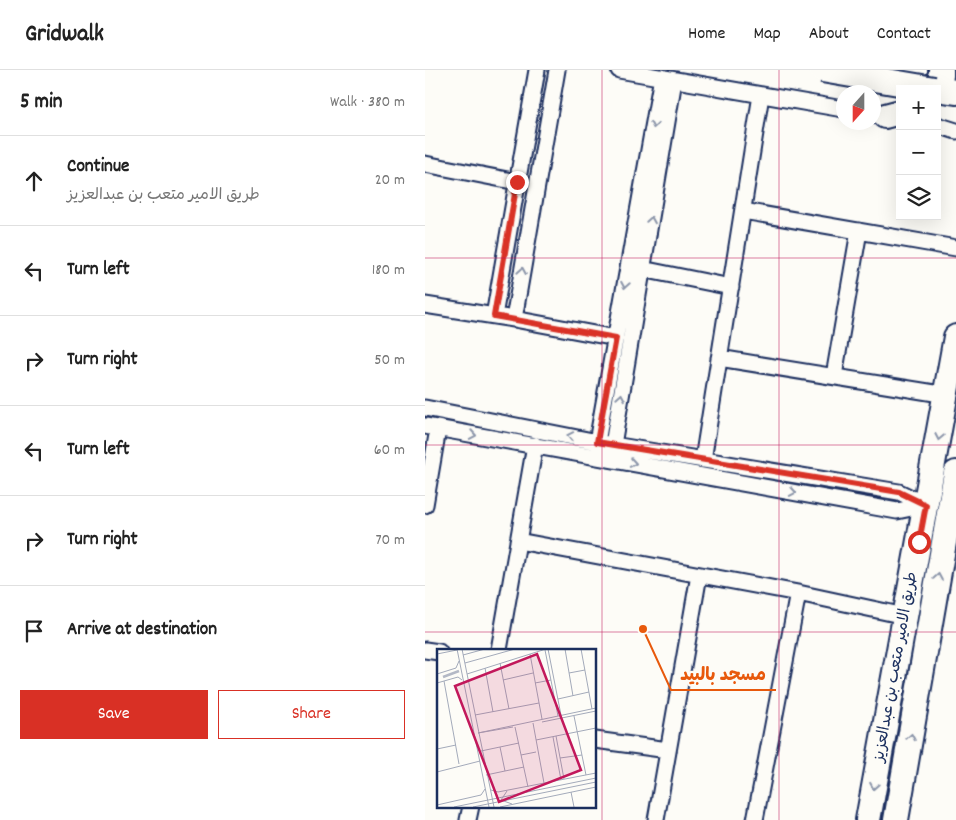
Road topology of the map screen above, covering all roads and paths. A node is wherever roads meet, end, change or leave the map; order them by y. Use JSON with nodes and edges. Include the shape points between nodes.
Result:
{"nodes":[{"id":1,"x":537,"y":70,"type":"edge"},
{"id":2,"x":557,"y":70,"type":"edge"},
{"id":3,"x":619,"y":70,"type":"edge"},
{"id":4,"x":822,"y":70,"type":"edge"},
{"id":5,"x":941,"y":70,"type":"edge"},
{"id":6,"x":668,"y":78,"type":"junction"},
{"id":7,"x":910,"y":85,"type":"edge"},
{"id":8,"x":936,"y":85,"type":"edge"},
{"id":9,"x":941,"y":90,"type":"edge"},
{"id":10,"x":956,"y":92,"type":"edge"},
{"id":11,"x":761,"y":95,"type":"junction"},
{"id":12,"x":836,"y":108,"type":"edge"},
{"id":13,"x":956,"y":118,"type":"edge"},
{"id":14,"x":941,"y":125,"type":"edge"},
{"id":15,"x":941,"y":127,"type":"edge"},
{"id":16,"x":956,"y":132,"type":"edge"},
{"id":17,"x":425,"y":164,"type":"edge"},
{"id":18,"x":517,"y":182,"type":"junction"},
{"id":19,"x":743,"y":211,"type":"junction"},
{"id":20,"x":859,"y":231,"type":"junction"},
{"id":21,"x":956,"y":248,"type":"edge"},
{"id":22,"x":642,"y":269,"type":"junction"},
{"id":23,"x":731,"y":287,"type":"junction"},
{"id":24,"x":425,"y":305,"type":"edge"},
{"id":25,"x":494,"y":316,"type":"junction"},
{"id":26,"x":514,"y":319,"type":"junction"},
{"id":27,"x":956,"y":337,"type":"edge"},
{"id":28,"x":616,"y":338,"type":"junction"},
{"id":29,"x":719,"y":358,"type":"junction"},
{"id":30,"x":834,"y":376,"type":"junction"},
{"id":31,"x":947,"y":395,"type":"junction"},
{"id":32,"x":425,"y":408,"type":"edge"},
{"id":33,"x":432,"y":428,"type":"edge"},
{"id":34,"x":597,"y":442,"type":"junction"},
{"id":35,"x":535,"y":445,"type":"junction"},
{"id":36,"x":613,"y":445,"type":"junction"},
{"id":37,"x":703,"y":460,"type":"junction"},
{"id":38,"x":956,"y":473,"type":"edge"},
{"id":39,"x":425,"y":505,"type":"edge"},
{"id":40,"x":926,"y":505,"type":"junction"},
{"id":41,"x":518,"y":542,"type":"junction"},
{"id":42,"x":699,"y":575,"type":"junction"},
{"id":43,"x":798,"y":593,"type":"junction"},
{"id":44,"x":905,"y":616,"type":"junction"},
{"id":45,"x":499,"y":649,"type":"edge"},
{"id":46,"x":596,"y":740,"type":"edge"},
{"id":47,"x":668,"y":750,"type":"junction"},
{"id":48,"x":897,"y":818,"type":"edge"},
{"id":49,"x":656,"y":820,"type":"edge"},
{"id":50,"x":755,"y":820,"type":"edge"},
{"id":51,"x":868,"y":820,"type":"edge"}],
"edges":[{"from":1,"to":18,"type":"street"},
{"from":26,"to":2,"type":"street","one_way":true},
{"from":3,"to":6,"type":"street"},
{"from":4,"to":7,"type":"main road","bridge":true},
{"from":5,"to":8,"type":"main road"},
{"from":6,"to":11,"type":"street"},
{"from":22,"to":6,"type":"street","one_way":true},
{"from":6,"to":28,"type":"street","one_way":true},
{"from":9,"to":10,"type":"main road"},
{"from":11,"to":12,"type":"street"},
{"from":11,"to":19,"type":"street"},
{"from":13,"to":14,"type":"street"},
{"from":15,"to":16,"type":"street"},
{"from":17,"to":18,"type":"street"},
{"from":18,"to":25,"type":"street"},
{"from":19,"to":20,"type":"street"},
{"from":19,"to":23,"type":"street"},
{"from":20,"to":21,"type":"street"},
{"from":20,"to":30,"type":"street"},
{"from":22,"to":23,"type":"street"},
{"from":36,"to":22,"type":"street","one_way":true},
{"from":23,"to":29,"type":"street"},
{"from":24,"to":25,"type":"street"},
{"from":25,"to":26,"type":"street"},
{"from":26,"to":28,"type":"street"},
{"from":27,"to":31,"type":"main road","name":"طريق الامير متعب بن عبدالعزيز"},
{"from":28,"to":34,"type":"street"},
{"from":29,"to":30,"type":"street"},
{"from":29,"to":37,"type":"street"},
{"from":30,"to":31,"type":"street"},
{"from":31,"to":40,"type":"main road","name":"طريق الامير متعب بن عبدالعزيز","one_way":true},
{"from":34,"to":32,"type":"street","one_way":true},
{"from":33,"to":35,"type":"street","one_way":true},
{"from":33,"to":39,"type":"street"},
{"from":34,"to":36,"type":"street"},
{"from":35,"to":40,"type":"street","one_way":true,"via":[[897,511]]},
{"from":35,"to":41,"type":"street"},
{"from":36,"to":37,"type":"street"},
{"from":37,"to":40,"type":"street","via":[[899,492]]},
{"from":48,"to":38,"type":"main road","name":"طريق الامير متعب بن عبدالعزيز","one_way":true},
{"from":40,"to":44,"type":"main road","name":"طريق الامير متعب بن عبدالعزيز"},
{"from":41,"to":42,"type":"street"},
{"from":41,"to":45,"type":"street"},
{"from":42,"to":43,"type":"street"},
{"from":42,"to":47,"type":"street"},
{"from":43,"to":44,"type":"street"},
{"from":43,"to":50,"type":"street"},
{"from":44,"to":51,"type":"main road","name":"طريق الامير متعب بن عبدالعزيز","one_way":true},
{"from":46,"to":47,"type":"street"},
{"from":47,"to":49,"type":"street"}]}
